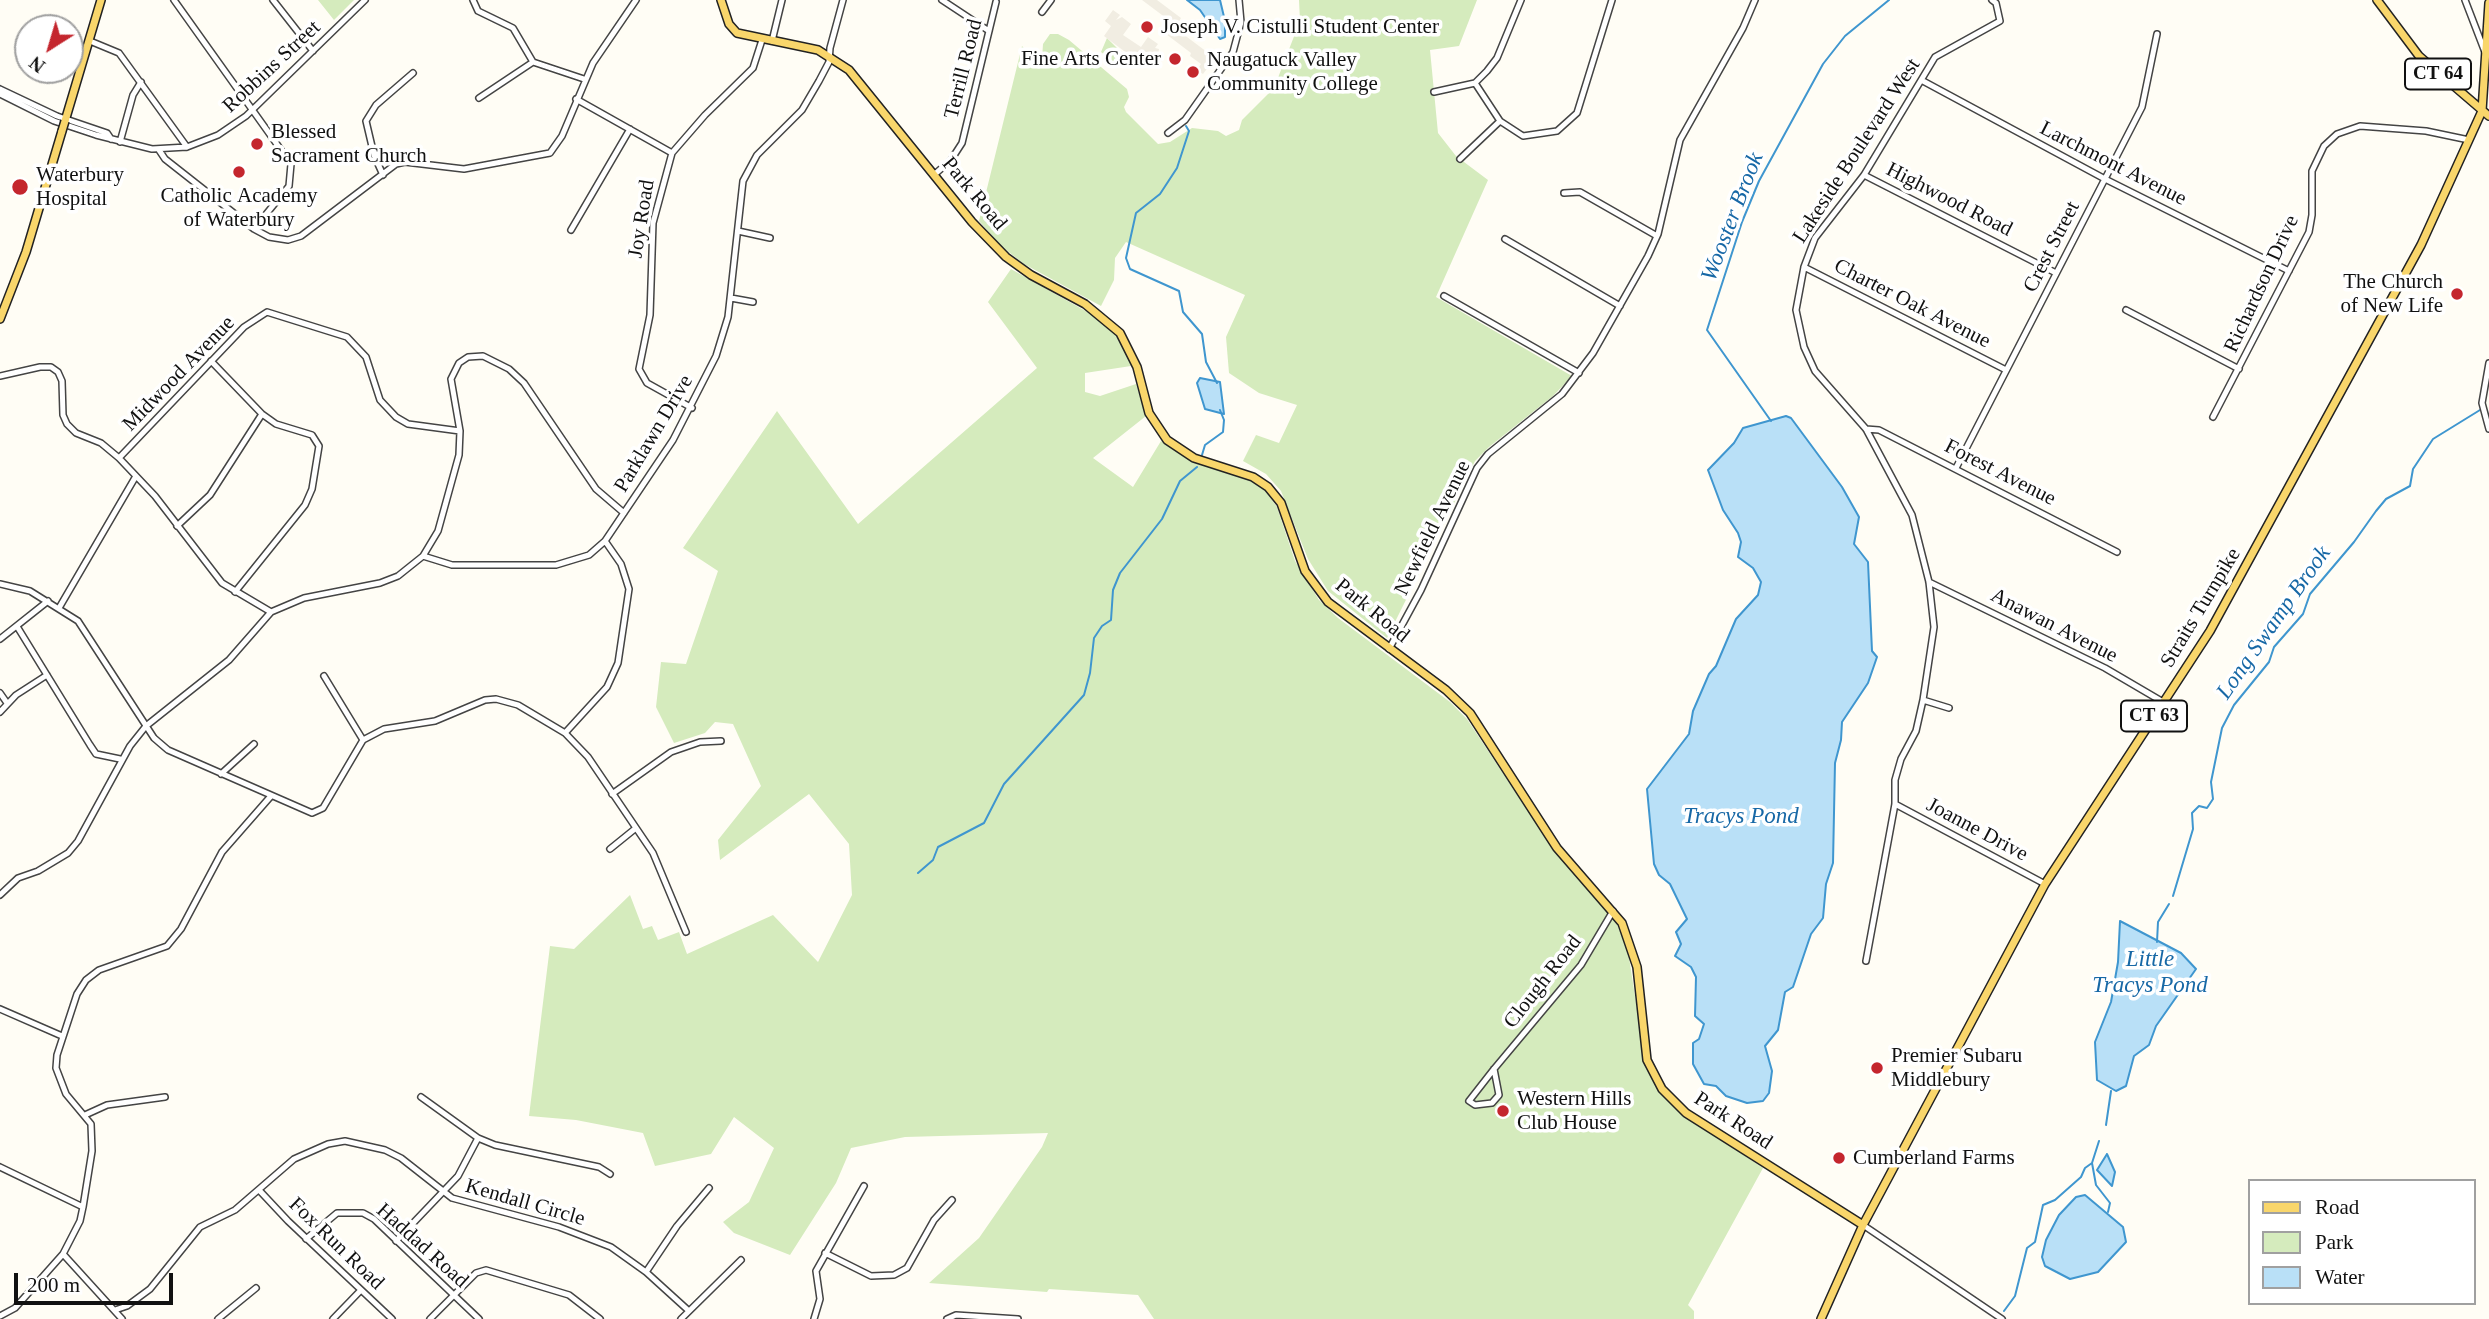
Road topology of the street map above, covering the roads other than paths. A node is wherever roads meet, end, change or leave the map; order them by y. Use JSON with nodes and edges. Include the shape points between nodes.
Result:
{"nodes":[{"id":1,"x":101,"y":0,"type":"edge"},
{"id":2,"x":174,"y":0,"type":"edge"},
{"id":3,"x":273,"y":0,"type":"edge"},
{"id":4,"x":365,"y":0,"type":"edge"},
{"id":5,"x":473,"y":0,"type":"edge"},
{"id":6,"x":636,"y":0,"type":"edge"},
{"id":7,"x":721,"y":0,"type":"edge"},
{"id":8,"x":782,"y":0,"type":"edge"},
{"id":9,"x":843,"y":0,"type":"edge"},
{"id":10,"x":942,"y":0,"type":"edge"},
{"id":11,"x":1051,"y":0,"type":"edge"},
{"id":12,"x":1239,"y":0,"type":"edge"},
{"id":13,"x":1521,"y":0,"type":"edge"},
{"id":14,"x":1612,"y":0,"type":"edge"},
{"id":15,"x":1755,"y":0,"type":"edge"},
{"id":16,"x":1992,"y":0,"type":"edge"},
{"id":17,"x":2377,"y":0,"type":"edge"},
{"id":18,"x":2465,"y":0,"type":"edge"},
{"id":19,"x":996,"y":2,"type":"dead end"},
{"id":20,"x":2489,"y":5,"type":"edge"},
{"id":21,"x":1042,"y":12,"type":"dead end"},
{"id":22,"x":989,"y":31,"type":"junction"},
{"id":23,"x":2157,"y":34,"type":"dead end"},
{"id":24,"x":762,"y":40,"type":"junction"},
{"id":25,"x":90,"y":41,"type":"junction"},
{"id":26,"x":772,"y":41,"type":"junction"},
{"id":27,"x":313,"y":51,"type":"junction"},
{"id":28,"x":2485,"y":52,"type":"junction"},
{"id":29,"x":829,"y":54,"type":"junction"},
{"id":30,"x":533,"y":62,"type":"junction"},
{"id":31,"x":413,"y":73,"type":"dead end"},
{"id":32,"x":584,"y":79,"type":"junction"},
{"id":33,"x":1923,"y":81,"type":"junction"},
{"id":34,"x":141,"y":82,"type":"junction"},
{"id":35,"x":1475,"y":83,"type":"junction"},
{"id":36,"x":0,"y":89,"type":"edge"},
{"id":37,"x":1434,"y":92,"type":"dead end"},
{"id":38,"x":0,"y":94,"type":"edge"},
{"id":39,"x":479,"y":99,"type":"dead end"},
{"id":40,"x":576,"y":99,"type":"junction"},
{"id":41,"x":254,"y":110,"type":"junction"},
{"id":42,"x":2486,"y":113,"type":"edge"},
{"id":43,"x":65,"y":120,"type":"junction"},
{"id":44,"x":1500,"y":121,"type":"junction"},
{"id":45,"x":630,"y":129,"type":"junction"},
{"id":46,"x":1168,"y":133,"type":"dead end"},
{"id":47,"x":111,"y":139,"type":"junction"},
{"id":48,"x":2469,"y":140,"type":"junction"},
{"id":49,"x":120,"y":142,"type":"junction"},
{"id":50,"x":187,"y":148,"type":"junction"},
{"id":51,"x":159,"y":150,"type":"junction"},
{"id":52,"x":672,"y":153,"type":"junction"},
{"id":53,"x":1460,"y":159,"type":"dead end"},
{"id":54,"x":935,"y":174,"type":"junction"},
{"id":55,"x":383,"y":175,"type":"junction"},
{"id":56,"x":1864,"y":175,"type":"junction"},
{"id":57,"x":2105,"y":178,"type":"junction"},
{"id":58,"x":1564,"y":193,"type":"dead end"},
{"id":59,"x":254,"y":229,"type":"junction"},
{"id":60,"x":572,"y":230,"type":"dead end"},
{"id":61,"x":738,"y":231,"type":"junction"},
{"id":62,"x":1657,"y":236,"type":"junction"},
{"id":63,"x":770,"y":238,"type":"dead end"},
{"id":64,"x":1505,"y":239,"type":"dead end"},
{"id":65,"x":1804,"y":267,"type":"junction"},
{"id":66,"x":2289,"y":271,"type":"junction"},
{"id":67,"x":2056,"y":273,"type":"junction"},
{"id":68,"x":1444,"y":296,"type":"dead end"},
{"id":69,"x":731,"y":298,"type":"junction"},
{"id":70,"x":753,"y":302,"type":"dead end"},
{"id":71,"x":1620,"y":306,"type":"junction"},
{"id":72,"x":2126,"y":310,"type":"dead end"},
{"id":73,"x":0,"y":319,"type":"edge"},
{"id":74,"x":211,"y":361,"type":"junction"},
{"id":75,"x":2489,"y":363,"type":"edge"},
{"id":76,"x":2239,"y":369,"type":"junction"},
{"id":77,"x":2006,"y":370,"type":"junction"},
{"id":78,"x":1579,"y":373,"type":"junction"},
{"id":79,"x":0,"y":376,"type":"edge"},
{"id":80,"x":692,"y":408,"type":"junction"},
{"id":81,"x":262,"y":414,"type":"junction"},
{"id":82,"x":2213,"y":417,"type":"dead end"},
{"id":83,"x":1866,"y":429,"type":"junction"},
{"id":84,"x":2489,"y":429,"type":"edge"},
{"id":85,"x":460,"y":431,"type":"junction"},
{"id":86,"x":119,"y":458,"type":"junction"},
{"id":87,"x":1956,"y":468,"type":"junction"},
{"id":88,"x":136,"y":476,"type":"junction"},
{"id":89,"x":624,"y":513,"type":"junction"},
{"id":90,"x":177,"y":526,"type":"junction"},
{"id":91,"x":605,"y":541,"type":"junction"},
{"id":92,"x":2118,"y":552,"type":"dead end"},
{"id":93,"x":423,"y":556,"type":"junction"},
{"id":94,"x":1929,"y":582,"type":"junction"},
{"id":95,"x":0,"y":584,"type":"edge"},
{"id":96,"x":235,"y":592,"type":"junction"},
{"id":97,"x":48,"y":601,"type":"junction"},
{"id":98,"x":59,"y":608,"type":"junction"},
{"id":99,"x":271,"y":612,"type":"junction"},
{"id":100,"x":18,"y":628,"type":"junction"},
{"id":101,"x":0,"y":639,"type":"edge"},
{"id":102,"x":1389,"y":649,"type":"junction"},
{"id":103,"x":47,"y":675,"type":"junction"},
{"id":104,"x":324,"y":676,"type":"dead end"},
{"id":105,"x":0,"y":693,"type":"edge"},
{"id":106,"x":1923,"y":701,"type":"junction"},
{"id":107,"x":2163,"y":702,"type":"junction"},
{"id":108,"x":7,"y":703,"type":"junction"},
{"id":109,"x":1949,"y":708,"type":"dead end"},
{"id":110,"x":0,"y":712,"type":"edge"},
{"id":111,"x":146,"y":726,"type":"junction"},
{"id":112,"x":565,"y":733,"type":"junction"},
{"id":113,"x":363,"y":740,"type":"junction"},
{"id":114,"x":721,"y":741,"type":"dead end"},
{"id":115,"x":254,"y":744,"type":"dead end"},
{"id":116,"x":120,"y":759,"type":"junction"},
{"id":117,"x":221,"y":774,"type":"junction"},
{"id":118,"x":612,"y":794,"type":"junction"},
{"id":119,"x":271,"y":796,"type":"junction"},
{"id":120,"x":1895,"y":804,"type":"junction"},
{"id":121,"x":636,"y":828,"type":"junction"},
{"id":122,"x":610,"y":849,"type":"dead end"},
{"id":123,"x":2045,"y":884,"type":"junction"},
{"id":124,"x":0,"y":895,"type":"edge"},
{"id":125,"x":1613,"y":911,"type":"junction"},
{"id":126,"x":686,"y":932,"type":"dead end"},
{"id":127,"x":1866,"y":961,"type":"dead end"},
{"id":128,"x":0,"y":1009,"type":"edge"},
{"id":129,"x":62,"y":1036,"type":"junction"},
{"id":130,"x":1494,"y":1069,"type":"junction"},
{"id":131,"x":166,"y":1097,"type":"dead end"},
{"id":132,"x":421,"y":1097,"type":"dead end"},
{"id":133,"x":85,"y":1115,"type":"junction"},
{"id":134,"x":478,"y":1138,"type":"junction"},
{"id":135,"x":0,"y":1167,"type":"edge"},
{"id":136,"x":610,"y":1174,"type":"dead end"},
{"id":137,"x":864,"y":1186,"type":"dead end"},
{"id":138,"x":709,"y":1188,"type":"dead end"},
{"id":139,"x":259,"y":1190,"type":"junction"},
{"id":140,"x":444,"y":1193,"type":"junction"},
{"id":141,"x":952,"y":1200,"type":"dead end"},
{"id":142,"x":83,"y":1206,"type":"junction"},
{"id":143,"x":1863,"y":1225,"type":"junction"},
{"id":144,"x":306,"y":1239,"type":"junction"},
{"id":145,"x":397,"y":1241,"type":"junction"},
{"id":146,"x":825,"y":1253,"type":"junction"},
{"id":147,"x":63,"y":1254,"type":"junction"},
{"id":148,"x":741,"y":1260,"type":"dead end"},
{"id":149,"x":646,"y":1272,"type":"junction"},
{"id":150,"x":256,"y":1288,"type":"dead end"},
{"id":151,"x":360,"y":1290,"type":"junction"},
{"id":152,"x":454,"y":1294,"type":"junction"},
{"id":153,"x":114,"y":1310,"type":"junction"},
{"id":154,"x":689,"y":1311,"type":"junction"},
{"id":155,"x":0,"y":1316,"type":"edge"},
{"id":156,"x":981,"y":1317,"type":"edge"},
{"id":157,"x":121,"y":1319,"type":"edge"},
{"id":158,"x":218,"y":1319,"type":"edge"},
{"id":159,"x":333,"y":1319,"type":"edge"},
{"id":160,"x":392,"y":1319,"type":"edge"},
{"id":161,"x":430,"y":1319,"type":"edge"},
{"id":162,"x":479,"y":1319,"type":"edge"},
{"id":163,"x":600,"y":1319,"type":"edge"},
{"id":164,"x":681,"y":1319,"type":"edge"},
{"id":165,"x":814,"y":1319,"type":"edge"},
{"id":166,"x":947,"y":1319,"type":"edge"},
{"id":167,"x":1018,"y":1319,"type":"edge"},
{"id":168,"x":1821,"y":1319,"type":"edge"},
{"id":169,"x":2002,"y":1319,"type":"edge"}],
"edges":[{"from":1,"to":25,"type":"main road"},
{"from":2,"to":41,"type":"street"},
{"from":3,"to":27,"type":"street"},
{"from":4,"to":27,"type":"street","name":"Robbins Street"},
{"from":5,"to":30,"type":"street","via":[[478,11],[513,28]]},
{"from":6,"to":32,"type":"street"},
{"from":7,"to":24,"type":"main road","name":"Park Road","via":[[734,31]]},
{"from":8,"to":26,"type":"street"},
{"from":9,"to":29,"type":"street","name":"Parklawn Drive"},
{"from":10,"to":22,"type":"street"},
{"from":11,"to":21,"type":"street"},
{"from":12,"to":46,"type":"street","via":[[1241,22],[1233,52],[1185,120]]},
{"from":13,"to":35,"type":"street","via":[[1497,58]]},
{"from":14,"to":44,"type":"street","via":[[1577,114],[1558,131],[1523,136]]},
{"from":15,"to":62,"type":"street","name":"Newfield Avenue","via":[[1680,140]]},
{"from":16,"to":33,"type":"street","name":"Lakeside Boulevard West","via":[[2000,21],[1935,57]]},
{"from":17,"to":42,"type":"main road","number":"CT 64","via":[[2427,63]]},
{"from":18,"to":28,"type":"street"},
{"from":19,"to":22,"type":"street","name":"Terrill Road"},
{"from":20,"to":28,"type":"main road","name":"Straits Turnpike","number":"CT 63"},
{"from":22,"to":54,"type":"street","name":"Terrill Road","via":[[962,143]]},
{"from":23,"to":57,"type":"street","name":"Crest Street","via":[[2142,107]]},
{"from":24,"to":26,"type":"main road","name":"Park Road"},
{"from":24,"to":52,"type":"street","name":"Joy Road","via":[[753,68]]},
{"from":25,"to":34,"type":"street","via":[[119,53]]},
{"from":25,"to":43,"type":"main road"},
{"from":26,"to":29,"type":"main road","name":"Park Road"},
{"from":27,"to":41,"type":"street","name":"Robbins Street"},
{"from":28,"to":42,"type":"main road","name":"Straits Turnpike","number":"CT 63"},
{"from":29,"to":54,"type":"main road","name":"Park Road","via":[[855,76]]},
{"from":29,"to":61,"type":"street","name":"Parklawn Drive","via":[[802,110],[748,167],[739,197]]},
{"from":30,"to":32,"type":"street"},
{"from":30,"to":39,"type":"street"},
{"from":31,"to":55,"type":"street","via":[[376,105],[366,121]]},
{"from":32,"to":40,"type":"street"},
{"from":33,"to":56,"type":"street","name":"Lakeside Boulevard West"},
{"from":33,"to":57,"type":"street","name":"Larchmont Avenue"},
{"from":34,"to":49,"type":"street","via":[[133,94]]},
{"from":34,"to":50,"type":"street"},
{"from":35,"to":37,"type":"street"},
{"from":35,"to":44,"type":"street"},
{"from":36,"to":43,"type":"street","name":"Robbins Street"},
{"from":38,"to":47,"type":"street","name":"Robbins Street","via":[[62,124]]},
{"from":40,"to":45,"type":"street"},
{"from":40,"to":55,"type":"street","via":[[550,153],[464,169],[405,162]]},
{"from":41,"to":50,"type":"street","name":"Robbins Street","via":[[226,130]]},
{"from":41,"to":59,"type":"street","via":[[286,154],[292,175],[279,200]]},
{"from":42,"to":48,"type":"main road","name":"Straits Turnpike","number":"CT 63"},
{"from":43,"to":47,"type":"street","name":"Robbins Street","via":[[106,132]]},
{"from":43,"to":73,"type":"main road","bridge":true,"via":[[26,252]]},
{"from":44,"to":53,"type":"street"},
{"from":45,"to":52,"type":"street"},
{"from":45,"to":60,"type":"street"},
{"from":47,"to":49,"type":"street","name":"Robbins Street"},
{"from":48,"to":66,"type":"street","name":"Richardson Drive","via":[[2376,126],[2352,127],[2337,134],[2314,162],[2309,232]]},
{"from":48,"to":107,"type":"main road","name":"Straits Turnpike","number":"CT 63","via":[[2421,245],[2280,507],[2210,631]]},
{"from":49,"to":51,"type":"street","name":"Robbins Street"},
{"from":50,"to":51,"type":"street","name":"Robbins Street"},
{"from":51,"to":59,"type":"street"},
{"from":52,"to":80,"type":"street","name":"Joy Road","via":[[653,223],[650,315],[639,369],[647,383]]},
{"from":54,"to":102,"type":"main road","name":"Park Road","via":[[1006,257],[1113,326],[1131,351],[1149,413],[1167,440],[1194,458],[1253,477],[1268,487],[1281,503],[1301,561],[1318,590],[1343,616]]},
{"from":55,"to":59,"type":"street","via":[[301,236],[280,240]]},
{"from":56,"to":65,"type":"street","name":"Lakeside Boulevard West","via":[[1815,238]]},
{"from":56,"to":67,"type":"street","name":"Highwood Road"},
{"from":57,"to":66,"type":"street","name":"Larchmont Avenue"},
{"from":57,"to":67,"type":"street","name":"Crest Street"},
{"from":58,"to":62,"type":"street","via":[[1580,192]]},
{"from":61,"to":63,"type":"street"},
{"from":61,"to":69,"type":"street","name":"Parklawn Drive"},
{"from":62,"to":71,"type":"street","name":"Newfield Avenue"},
{"from":64,"to":71,"type":"street"},
{"from":65,"to":77,"type":"street","name":"Charter Oak Avenue"},
{"from":65,"to":83,"type":"street","name":"Lakeside Boulevard West","via":[[1796,310],[1804,347],[1815,371]]},
{"from":66,"to":76,"type":"street","name":"Richardson Drive"},
{"from":67,"to":77,"type":"street","name":"Crest Street"},
{"from":68,"to":78,"type":"street"},
{"from":69,"to":70,"type":"street"},
{"from":69,"to":80,"type":"street","name":"Parklawn Drive","via":[[724,336]]},
{"from":71,"to":78,"type":"street","name":"Newfield Avenue"},
{"from":72,"to":76,"type":"street"},
{"from":74,"to":81,"type":"street"},
{"from":74,"to":85,"type":"street","name":"Midwood Avenue","via":[[259,316],[274,312],[347,337],[357,345],[366,357],[380,400],[396,417],[408,424]]},
{"from":74,"to":86,"type":"street","name":"Midwood Avenue"},
{"from":75,"to":84,"type":"street","via":[[2482,402]]},
{"from":76,"to":82,"type":"street","name":"Richardson Drive"},
{"from":77,"to":87,"type":"street","name":"Crest Street"},
{"from":78,"to":102,"type":"street","name":"Newfield Avenue","via":[[1562,394],[1477,468]]},
{"from":79,"to":86,"type":"street","via":[[51,367],[62,381],[67,424]]},
{"from":80,"to":89,"type":"street","name":"Parklawn Drive"},
{"from":81,"to":90,"type":"street","via":[[210,495]]},
{"from":81,"to":96,"type":"street","via":[[317,439],[319,446],[305,505]]},
{"from":83,"to":87,"type":"street","name":"Forest Avenue","via":[[1879,429]]},
{"from":83,"to":94,"type":"street","name":"Lakeside Boulevard West","via":[[1912,515]]},
{"from":85,"to":89,"type":"street","via":[[453,370],[468,357],[496,361],[524,383],[596,489]]},
{"from":85,"to":93,"type":"street","via":[[459,455],[444,511]]},
{"from":86,"to":88,"type":"street"},
{"from":87,"to":92,"type":"street","name":"Forest Avenue"},
{"from":88,"to":90,"type":"street"},
{"from":88,"to":98,"type":"street"},
{"from":89,"to":91,"type":"street","name":"Parklawn Drive"},
{"from":90,"to":96,"type":"street","via":[[222,583]]},
{"from":91,"to":93,"type":"street","name":"Parklawn Drive","via":[[589,555],[556,565],[452,565]]},
{"from":91,"to":112,"type":"street","via":[[621,565],[629,589],[618,663],[607,687]]},
{"from":93,"to":99,"type":"street","via":[[398,576],[380,583],[304,598]]},
{"from":94,"to":106,"type":"street","name":"Lakeside Boulevard West","via":[[1934,628]]},
{"from":94,"to":107,"type":"street","name":"Anawan Avenue","via":[[2105,668]]},
{"from":95,"to":97,"type":"street","via":[[20,587]]},
{"from":96,"to":99,"type":"street"},
{"from":97,"to":98,"type":"street"},
{"from":97,"to":100,"type":"street"},
{"from":98,"to":111,"type":"street","via":[[85,628]]},
{"from":99,"to":111,"type":"street","via":[[229,660]]},
{"from":100,"to":101,"type":"street"},
{"from":100,"to":103,"type":"street"},
{"from":102,"to":125,"type":"main road","name":"Park Road","via":[[1470,713],[1557,848]]},
{"from":103,"to":108,"type":"street"},
{"from":103,"to":116,"type":"street","via":[[96,754]]},
{"from":104,"to":113,"type":"street"},
{"from":105,"to":108,"type":"street"},
{"from":106,"to":109,"type":"street"},
{"from":106,"to":120,"type":"street","name":"Lakeside Boulevard West","via":[[1895,780]]},
{"from":107,"to":123,"type":"main road","name":"Straits Turnpike","number":"CT 63"},
{"from":108,"to":110,"type":"street"},
{"from":111,"to":116,"type":"street"},
{"from":111,"to":117,"type":"street","via":[[168,750]]},
{"from":112,"to":113,"type":"street","via":[[518,705],[496,699],[435,721],[384,729]]},
{"from":112,"to":118,"type":"street"},
{"from":113,"to":119,"type":"street","via":[[319,813]]},
{"from":114,"to":118,"type":"street","via":[[700,742],[671,752]]},
{"from":115,"to":117,"type":"street"},
{"from":116,"to":124,"type":"street","via":[[68,853],[38,872],[18,877]]},
{"from":117,"to":119,"type":"street"},
{"from":118,"to":121,"type":"street"},
{"from":119,"to":129,"type":"street","via":[[222,852],[167,946],[148,956],[114,963],[86,980]]},
{"from":120,"to":123,"type":"street","name":"Joanne Drive"},
{"from":120,"to":127,"type":"street","name":"Lakeside Boulevard West"},
{"from":121,"to":122,"type":"street"},
{"from":121,"to":126,"type":"street","via":[[663,872]]},
{"from":123,"to":143,"type":"main road","name":"Straits Turnpike","number":"CT 63"},
{"from":125,"to":130,"type":"street","name":"Clough Road","via":[[1581,965]]},
{"from":125,"to":143,"type":"main road","name":"Park Road","via":[[1637,967],[1647,1060],[1662,1088],[1686,1112]]},
{"from":128,"to":129,"type":"street"},
{"from":129,"to":133,"type":"street","via":[[57,1055],[60,1082]]},
{"from":130,"to":130,"type":"street","name":"Clough Road","via":[[1499,1095],[1492,1103],[1475,1105],[1469,1101]]},
{"from":131,"to":133,"type":"street","via":[[107,1105]]},
{"from":132,"to":134,"type":"street"},
{"from":133,"to":142,"type":"street","via":[[92,1135]]},
{"from":134,"to":136,"type":"street","via":[[599,1167]]},
{"from":134,"to":140,"type":"street"},
{"from":135,"to":142,"type":"street"},
{"from":137,"to":146,"type":"street"},
{"from":138,"to":149,"type":"street"},
{"from":139,"to":140,"type":"street","name":"Kendall Circle","via":[[294,1159],[345,1141],[401,1158]]},
{"from":139,"to":144,"type":"street","name":"Fox Run Road"},
{"from":139,"to":153,"type":"street","name":"Kendall Circle","via":[[235,1210],[200,1227],[150,1289]]},
{"from":140,"to":145,"type":"street"},
{"from":140,"to":149,"type":"street","name":"Kendall Circle","via":[[585,1236],[611,1247]]},
{"from":141,"to":146,"type":"street","via":[[934,1220],[907,1268],[894,1275],[871,1276]]},
{"from":142,"to":147,"type":"street"},
{"from":143,"to":168,"type":"main road","name":"Straits Turnpike","number":"CT 63"},
{"from":143,"to":169,"type":"street"},
{"from":144,"to":145,"type":"street","name":"Haddad Road","via":[[324,1220],[353,1211],[373,1219]]},
{"from":144,"to":151,"type":"street","name":"Fox Run Road"},
{"from":145,"to":152,"type":"street","name":"Haddad Road"},
{"from":146,"to":165,"type":"street","via":[[816,1271],[820,1299]]},
{"from":147,"to":153,"type":"street"},
{"from":147,"to":155,"type":"street","via":[[15,1308]]},
{"from":148,"to":154,"type":"street"},
{"from":149,"to":154,"type":"street","name":"Kendall Circle"},
{"from":150,"to":158,"type":"street"},
{"from":151,"to":159,"type":"street"},
{"from":151,"to":160,"type":"street","name":"Fox Run Road"},
{"from":152,"to":161,"type":"street"},
{"from":152,"to":162,"type":"street","name":"Haddad Road"},
{"from":152,"to":163,"type":"street","via":[[476,1273],[486,1270],[569,1295]]},
{"from":153,"to":157,"type":"street"},
{"from":154,"to":164,"type":"street"},
{"from":156,"to":166,"type":"street"},
{"from":156,"to":167,"type":"street"}]}
